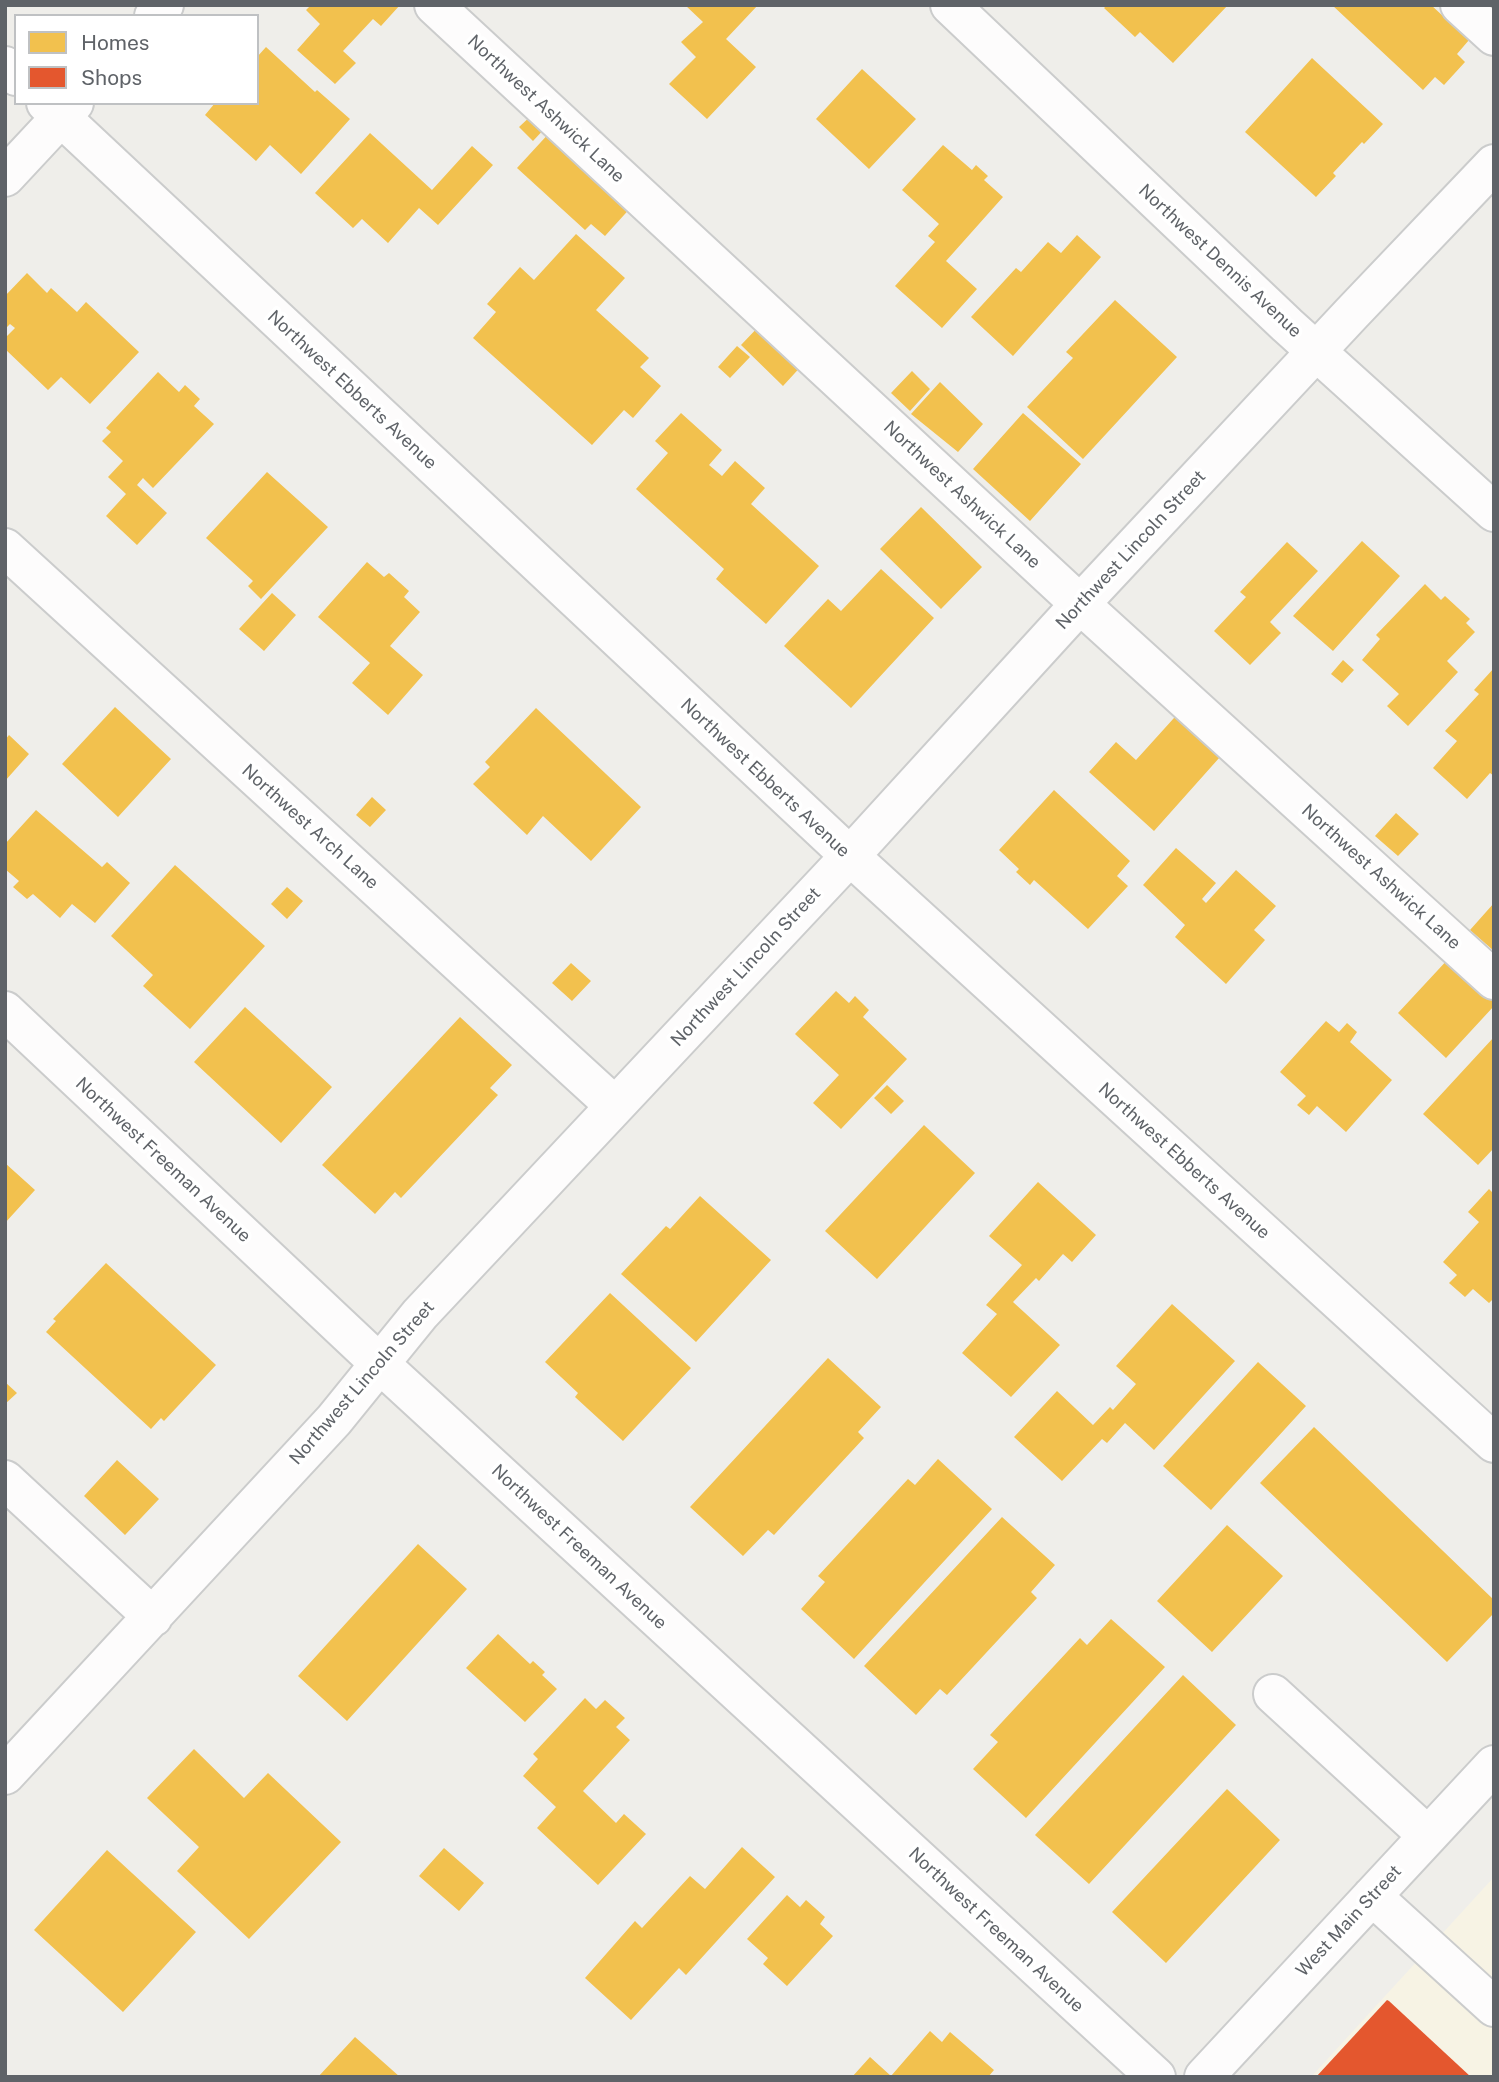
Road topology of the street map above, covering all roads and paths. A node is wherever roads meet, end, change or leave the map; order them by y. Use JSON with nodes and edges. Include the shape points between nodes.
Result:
{"nodes":[{"id":1,"x":435,"y":5,"type":"edge"},
{"id":2,"x":950,"y":5,"type":"edge"},
{"id":3,"x":1460,"y":5,"type":"edge"},
{"id":4,"x":1494,"y":36,"type":"edge"},
{"id":5,"x":60,"y":108,"type":"edge"},
{"id":6,"x":1494,"y":164,"type":"edge"},
{"id":7,"x":5,"y":177,"type":"edge"},
{"id":8,"x":1316,"y":351,"type":"junction"},
{"id":9,"x":1494,"y":512,"type":"edge"},
{"id":10,"x":5,"y":548,"type":"edge"},
{"id":11,"x":1080,"y":604,"type":"junction"},
{"id":12,"x":850,"y":856,"type":"junction"},
{"id":13,"x":1494,"y":980,"type":"edge"},
{"id":14,"x":5,"y":1012,"type":"edge"},
{"id":15,"x":615,"y":1106,"type":"junction"},
{"id":16,"x":380,"y":1364,"type":"junction"},
{"id":17,"x":1494,"y":1443,"type":"edge"},
{"id":18,"x":5,"y":1480,"type":"edge"},
{"id":19,"x":153,"y":1617,"type":"junction"},
{"id":20,"x":1273,"y":1694,"type":"dead end"},
{"id":21,"x":1494,"y":1765,"type":"edge"},
{"id":22,"x":5,"y":1775,"type":"edge"},
{"id":23,"x":1428,"y":1836,"type":"junction"},
{"id":24,"x":1372,"y":1896,"type":"junction"},
{"id":25,"x":1494,"y":2007,"type":"edge"},
{"id":26,"x":1156,"y":2077,"type":"edge"},
{"id":27,"x":1203,"y":2077,"type":"edge"}],
"edges":[{"from":1,"to":11,"type":"street","name":"Northwest Ashwick Lane"},
{"from":2,"to":8,"type":"street","name":"Northwest Dennis Avenue"},
{"from":3,"to":4,"type":"street"},
{"from":5,"to":7,"type":"street"},
{"from":5,"to":12,"type":"street","name":"Northwest Ebberts Avenue"},
{"from":6,"to":8,"type":"street","name":"Northwest Lincoln Street"},
{"from":8,"to":9,"type":"street","name":"Northwest Dennis Avenue"},
{"from":8,"to":11,"type":"street","name":"Northwest Lincoln Street"},
{"from":10,"to":15,"type":"street","name":"Northwest Arch Lane"},
{"from":11,"to":12,"type":"street","name":"Northwest Lincoln Street"},
{"from":11,"to":13,"type":"street","name":"Northwest Ashwick Lane"},
{"from":12,"to":15,"type":"street","name":"Northwest Lincoln Street"},
{"from":12,"to":17,"type":"street","name":"Northwest Ebberts Avenue"},
{"from":14,"to":16,"type":"street","name":"Northwest Freeman Avenue"},
{"from":15,"to":16,"type":"street","name":"Northwest Lincoln Street","via":[[415,1319]]},
{"from":16,"to":19,"type":"street","name":"Northwest Lincoln Street"},
{"from":16,"to":26,"type":"street","name":"Northwest Freeman Avenue"},
{"from":18,"to":19,"type":"street"},
{"from":19,"to":22,"type":"street","name":"Northwest Lincoln Street"},
{"from":20,"to":23,"type":"street"},
{"from":21,"to":23,"type":"street","name":"West Main Street"},
{"from":23,"to":24,"type":"street","name":"West Main Street"},
{"from":24,"to":25,"type":"street"},
{"from":24,"to":27,"type":"street","name":"West Main Street"}]}
